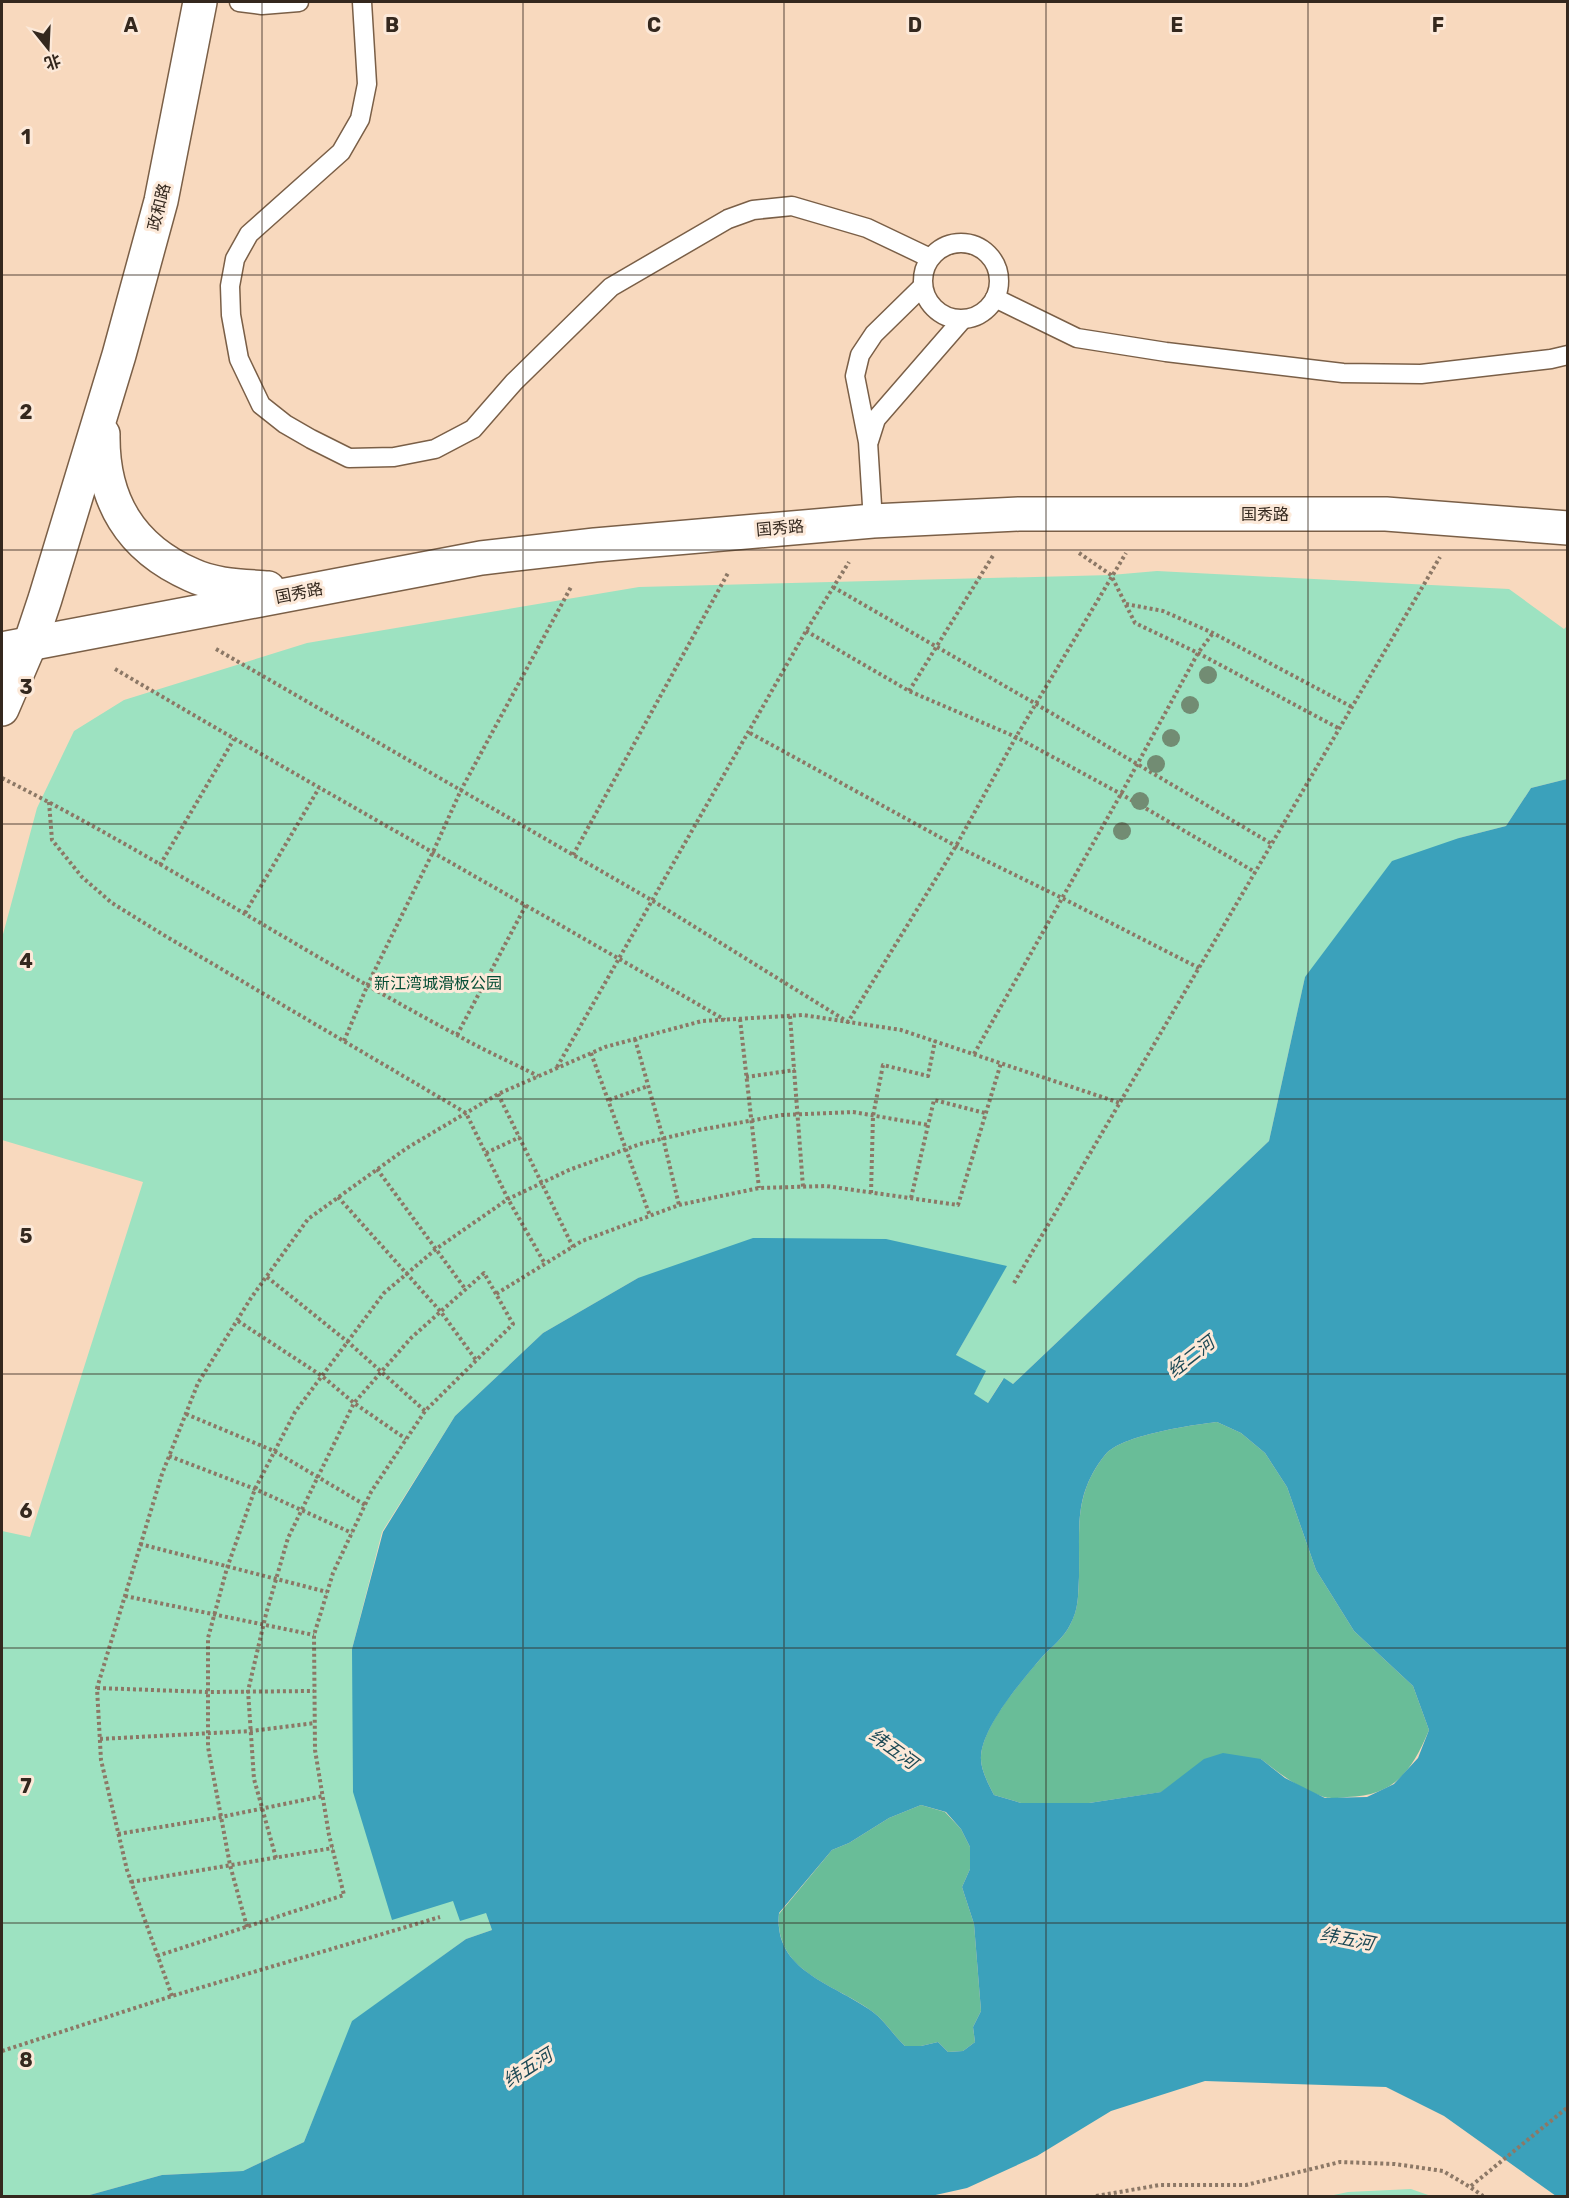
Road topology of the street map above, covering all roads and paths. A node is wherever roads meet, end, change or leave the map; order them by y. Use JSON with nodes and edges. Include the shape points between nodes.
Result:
{"nodes":[{"id":1,"x":200,"y":2,"type":"edge"},
{"id":2,"x":239,"y":2,"type":"edge"},
{"id":3,"x":299,"y":2,"type":"edge"},
{"id":4,"x":362,"y":2,"type":"edge"},
{"id":5,"x":930,"y":258,"type":"junction"},
{"id":6,"x":922,"y":287,"type":"junction"},
{"id":7,"x":995,"y":298,"type":"junction"},
{"id":8,"x":962,"y":320,"type":"junction"},
{"id":9,"x":1568,"y":355,"type":"edge"},
{"id":10,"x":104,"y":409,"type":"junction"},
{"id":11,"x":868,"y":442,"type":"junction"},
{"id":12,"x":1019,"y":514,"type":"junction"},
{"id":13,"x":1152,"y":514,"type":"junction"},
{"id":14,"x":1462,"y":520,"type":"junction"},
{"id":15,"x":874,"y":521,"type":"junction"},
{"id":16,"x":1568,"y":528,"type":"edge"},
{"id":17,"x":751,"y":531,"type":"junction"},
{"id":18,"x":595,"y":545,"type":"junction"},
{"id":19,"x":1076,"y":552,"type":"dead end"},
{"id":20,"x":1111,"y":575,"type":"junction"},
{"id":21,"x":833,"y":587,"type":"junction"},
{"id":22,"x":309,"y":591,"type":"junction"},
{"id":23,"x":1126,"y":604,"type":"junction"},
{"id":24,"x":163,"y":618,"type":"junction"},
{"id":25,"x":806,"y":631,"type":"junction"},
{"id":26,"x":1213,"y":633,"type":"junction"},
{"id":27,"x":16,"y":646,"type":"edge"},
{"id":28,"x":936,"y":648,"type":"junction"},
{"id":29,"x":1197,"y":653,"type":"junction"},
{"id":30,"x":112,"y":667,"type":"dead end"},
{"id":31,"x":909,"y":691,"type":"junction"},
{"id":32,"x":1036,"y":704,"type":"junction"},
{"id":33,"x":1352,"y":707,"type":"junction"},
{"id":34,"x":2,"y":709,"type":"edge"},
{"id":35,"x":1340,"y":729,"type":"junction"},
{"id":36,"x":750,"y":733,"type":"junction"},
{"id":37,"x":1016,"y":737,"type":"junction"},
{"id":38,"x":234,"y":739,"type":"junction"},
{"id":39,"x":1137,"y":765,"type":"junction"},
{"id":40,"x":2,"y":778,"type":"edge"},
{"id":41,"x":319,"y":788,"type":"junction"},
{"id":42,"x":460,"y":790,"type":"junction"},
{"id":43,"x":1121,"y":794,"type":"junction"},
{"id":44,"x":50,"y":802,"type":"junction"},
{"id":45,"x":1272,"y":844,"type":"junction"},
{"id":46,"x":956,"y":846,"type":"junction"},
{"id":47,"x":433,"y":852,"type":"junction"},
{"id":48,"x":573,"y":855,"type":"junction"},
{"id":49,"x":160,"y":865,"type":"junction"},
{"id":50,"x":1255,"y":872,"type":"junction"},
{"id":51,"x":1062,"y":898,"type":"junction"},
{"id":52,"x":653,"y":901,"type":"junction"},
{"id":53,"x":526,"y":905,"type":"junction"},
{"id":54,"x":245,"y":913,"type":"junction"},
{"id":55,"x":619,"y":959,"type":"junction"},
{"id":56,"x":1199,"y":968,"type":"junction"},
{"id":57,"x":368,"y":984,"type":"junction"},
{"id":58,"x":790,"y":1016,"type":"junction"},
{"id":59,"x":740,"y":1019,"type":"junction"},
{"id":60,"x":725,"y":1020,"type":"junction"},
{"id":61,"x":849,"y":1022,"type":"junction"},
{"id":62,"x":457,"y":1035,"type":"junction"},
{"id":63,"x":635,"y":1040,"type":"junction"},
{"id":64,"x":344,"y":1041,"type":"junction"},
{"id":65,"x":935,"y":1041,"type":"junction"},
{"id":66,"x":591,"y":1053,"type":"junction"},
{"id":67,"x":974,"y":1054,"type":"junction"},
{"id":68,"x":1001,"y":1063,"type":"junction"},
{"id":69,"x":556,"y":1069,"type":"junction"},
{"id":70,"x":795,"y":1070,"type":"junction"},
{"id":71,"x":539,"y":1076,"type":"junction"},
{"id":72,"x":746,"y":1077,"type":"junction"},
{"id":73,"x":648,"y":1086,"type":"junction"},
{"id":74,"x":498,"y":1094,"type":"junction"},
{"id":75,"x":609,"y":1100,"type":"junction"},
{"id":76,"x":1120,"y":1104,"type":"junction"},
{"id":77,"x":466,"y":1113,"type":"junction"},
{"id":78,"x":986,"y":1113,"type":"junction"},
{"id":79,"x":798,"y":1114,"type":"junction"},
{"id":80,"x":873,"y":1116,"type":"junction"},
{"id":81,"x":752,"y":1121,"type":"junction"},
{"id":82,"x":928,"y":1125,"type":"junction"},
{"id":83,"x":520,"y":1137,"type":"junction"},
{"id":84,"x":663,"y":1138,"type":"junction"},
{"id":85,"x":627,"y":1149,"type":"junction"},
{"id":86,"x":486,"y":1153,"type":"junction"},
{"id":87,"x":377,"y":1169,"type":"junction"},
{"id":88,"x":542,"y":1183,"type":"junction"},
{"id":89,"x":803,"y":1187,"type":"junction"},
{"id":90,"x":759,"y":1188,"type":"junction"},
{"id":91,"x":871,"y":1193,"type":"junction"},
{"id":92,"x":339,"y":1197,"type":"junction"},
{"id":93,"x":911,"y":1198,"type":"junction"},
{"id":94,"x":508,"y":1199,"type":"junction"},
{"id":95,"x":679,"y":1205,"type":"junction"},
{"id":96,"x":650,"y":1216,"type":"junction"},
{"id":97,"x":573,"y":1247,"type":"junction"},
{"id":98,"x":436,"y":1249,"type":"junction"},
{"id":99,"x":545,"y":1264,"type":"junction"},
{"id":100,"x":405,"y":1274,"type":"junction"},
{"id":101,"x":267,"y":1277,"type":"junction"},
{"id":102,"x":1014,"y":1283,"type":"dead end"},
{"id":103,"x":466,"y":1290,"type":"junction"},
{"id":104,"x":496,"y":1294,"type":"junction"},
{"id":105,"x":441,"y":1312,"type":"junction"},
{"id":106,"x":237,"y":1321,"type":"junction"},
{"id":107,"x":348,"y":1342,"type":"junction"},
{"id":108,"x":476,"y":1360,"type":"junction"},
{"id":109,"x":381,"y":1373,"type":"junction"},
{"id":110,"x":322,"y":1376,"type":"junction"},
{"id":111,"x":354,"y":1403,"type":"junction"},
{"id":112,"x":425,"y":1411,"type":"junction"},
{"id":113,"x":186,"y":1414,"type":"junction"},
{"id":114,"x":406,"y":1439,"type":"junction"},
{"id":115,"x":274,"y":1451,"type":"junction"},
{"id":116,"x":169,"y":1456,"type":"junction"},
{"id":117,"x":317,"y":1475,"type":"junction"},
{"id":118,"x":255,"y":1489,"type":"junction"},
{"id":119,"x":365,"y":1505,"type":"junction"},
{"id":120,"x":302,"y":1508,"type":"junction"},
{"id":121,"x":352,"y":1533,"type":"junction"},
{"id":122,"x":140,"y":1544,"type":"junction"},
{"id":123,"x":227,"y":1568,"type":"junction"},
{"id":124,"x":276,"y":1580,"type":"junction"},
{"id":125,"x":327,"y":1592,"type":"junction"},
{"id":126,"x":125,"y":1596,"type":"junction"},
{"id":127,"x":214,"y":1614,"type":"junction"},
{"id":128,"x":263,"y":1625,"type":"junction"},
{"id":129,"x":314,"y":1635,"type":"junction"},
{"id":130,"x":98,"y":1689,"type":"junction"},
{"id":131,"x":315,"y":1690,"type":"junction"},
{"id":132,"x":248,"y":1691,"type":"junction"},
{"id":133,"x":208,"y":1692,"type":"junction"},
{"id":134,"x":315,"y":1723,"type":"junction"},
{"id":135,"x":250,"y":1731,"type":"junction"},
{"id":136,"x":208,"y":1733,"type":"junction"},
{"id":137,"x":100,"y":1739,"type":"junction"},
{"id":138,"x":323,"y":1796,"type":"junction"},
{"id":139,"x":262,"y":1809,"type":"junction"},
{"id":140,"x":221,"y":1817,"type":"junction"},
{"id":141,"x":118,"y":1834,"type":"junction"},
{"id":142,"x":333,"y":1848,"type":"junction"},
{"id":143,"x":276,"y":1858,"type":"junction"},
{"id":144,"x":230,"y":1865,"type":"junction"},
{"id":145,"x":131,"y":1882,"type":"junction"},
{"id":146,"x":440,"y":1917,"type":"dead end"},
{"id":147,"x":247,"y":1926,"type":"junction"},
{"id":148,"x":157,"y":1956,"type":"junction"},
{"id":149,"x":172,"y":1996,"type":"junction"},
{"id":150,"x":2,"y":2051,"type":"edge"},
{"id":151,"x":1568,"y":2107,"type":"edge"},
{"id":152,"x":1470,"y":2187,"type":"junction"},
{"id":153,"x":1096,"y":2196,"type":"edge"},
{"id":154,"x":1483,"y":2196,"type":"edge"}],
"edges":[{"from":1,"to":10,"type":"street","name":"政和路","via":[[161,201]]},
{"from":2,"to":3,"type":"lane"},
{"from":4,"to":5,"type":"lane","via":[[367,84],[360,119],[341,152],[249,234],[235,259],[230,286],[239,359],[261,405],[311,440],[350,458],[394,457],[435,449],[473,429],[514,382],[611,287],[728,219],[753,210],[792,206],[867,228]]},
{"from":5,"to":6,"type":"lane"},
{"from":5,"to":7,"type":"lane","via":[[955,244],[972,245],[984,251],[997,270]]},
{"from":6,"to":8,"type":"lane","via":[[933,309]]},
{"from":6,"to":11,"type":"lane","via":[[874,334],[860,355],[855,376]]},
{"from":7,"to":8,"type":"lane","via":[[986,310]]},
{"from":7,"to":9,"type":"lane","via":[[1077,339],[1343,373],[1421,374]]},
{"from":8,"to":11,"type":"lane","via":[[876,419]]},
{"from":10,"to":22,"type":"street","name":"政和路","via":[[103,454],[108,481],[129,530],[148,549],[192,576],[234,586]]},
{"from":10,"to":27,"type":"street","name":"政和路","via":[[73,513]]},
{"from":11,"to":15,"type":"lane"},
{"from":12,"to":13,"type":"street","name":"国秀路"},
{"from":12,"to":15,"type":"street","name":"国秀路"},
{"from":12,"to":28,"type":"path"},
{"from":13,"to":14,"type":"street","name":"国秀路","via":[[1386,514]]},
{"from":13,"to":20,"type":"path"},
{"from":14,"to":16,"type":"street","name":"国秀路"},
{"from":14,"to":33,"type":"path"},
{"from":15,"to":17,"type":"street","name":"国秀路"},
{"from":15,"to":21,"type":"path"},
{"from":17,"to":18,"type":"street","name":"国秀路"},
{"from":17,"to":48,"type":"path"},
{"from":18,"to":22,"type":"street","name":"国秀路","via":[[482,558]]},
{"from":18,"to":42,"type":"path"},
{"from":19,"to":20,"type":"path"},
{"from":20,"to":23,"type":"path"},
{"from":20,"to":32,"type":"path"},
{"from":21,"to":25,"type":"path"},
{"from":21,"to":28,"type":"path"},
{"from":22,"to":24,"type":"street","name":"国秀路"},
{"from":23,"to":26,"type":"path","via":[[1162,611]]},
{"from":23,"to":29,"type":"path","via":[[1135,623]]},
{"from":24,"to":27,"type":"street","name":"国秀路"},
{"from":24,"to":42,"type":"path"},
{"from":25,"to":31,"type":"path"},
{"from":25,"to":36,"type":"path"},
{"from":26,"to":29,"type":"path"},
{"from":26,"to":33,"type":"path"},
{"from":27,"to":34,"type":"street","name":"政和路"},
{"from":28,"to":31,"type":"path"},
{"from":28,"to":32,"type":"path"},
{"from":29,"to":35,"type":"path"},
{"from":29,"to":39,"type":"path"},
{"from":30,"to":38,"type":"path"},
{"from":31,"to":37,"type":"path"},
{"from":32,"to":37,"type":"path"},
{"from":32,"to":39,"type":"path"},
{"from":33,"to":35,"type":"path"},
{"from":35,"to":45,"type":"path"},
{"from":36,"to":46,"type":"path"},
{"from":36,"to":52,"type":"path"},
{"from":37,"to":43,"type":"path"},
{"from":37,"to":46,"type":"path"},
{"from":38,"to":41,"type":"path"},
{"from":38,"to":49,"type":"path"},
{"from":39,"to":43,"type":"path"},
{"from":39,"to":45,"type":"path"},
{"from":40,"to":44,"type":"path"},
{"from":41,"to":47,"type":"path"},
{"from":41,"to":54,"type":"path"},
{"from":42,"to":47,"type":"path"},
{"from":42,"to":48,"type":"path"},
{"from":43,"to":50,"type":"path"},
{"from":43,"to":51,"type":"path"},
{"from":44,"to":49,"type":"path"},
{"from":44,"to":64,"type":"path","via":[[52,840],[82,877],[112,903]]},
{"from":45,"to":50,"type":"path"},
{"from":46,"to":51,"type":"path"},
{"from":46,"to":61,"type":"path"},
{"from":47,"to":53,"type":"path"},
{"from":47,"to":57,"type":"path"},
{"from":48,"to":52,"type":"path"},
{"from":49,"to":54,"type":"path"},
{"from":50,"to":56,"type":"path"},
{"from":51,"to":56,"type":"path"},
{"from":51,"to":67,"type":"path"},
{"from":52,"to":55,"type":"path"},
{"from":52,"to":61,"type":"path"},
{"from":53,"to":55,"type":"path"},
{"from":53,"to":62,"type":"path"},
{"from":54,"to":57,"type":"path"},
{"from":55,"to":60,"type":"path"},
{"from":55,"to":69,"type":"path"},
{"from":56,"to":76,"type":"path"},
{"from":57,"to":62,"type":"path"},
{"from":57,"to":64,"type":"path"},
{"from":58,"to":59,"type":"path"},
{"from":58,"to":61,"type":"path"},
{"from":58,"to":70,"type":"path"},
{"from":59,"to":60,"type":"path"},
{"from":59,"to":72,"type":"path"},
{"from":60,"to":63,"type":"path","via":[[702,1021]]},
{"from":61,"to":65,"type":"path","via":[[901,1030]]},
{"from":62,"to":71,"type":"path"},
{"from":63,"to":66,"type":"path"},
{"from":63,"to":73,"type":"path"},
{"from":64,"to":77,"type":"path"},
{"from":65,"to":67,"type":"path"},
{"from":65,"to":80,"type":"path","via":[[928,1076],[883,1065]]},
{"from":66,"to":69,"type":"path"},
{"from":66,"to":75,"type":"path"},
{"from":67,"to":68,"type":"path"},
{"from":68,"to":76,"type":"path"},
{"from":68,"to":78,"type":"path"},
{"from":69,"to":71,"type":"path"},
{"from":70,"to":72,"type":"path"},
{"from":70,"to":79,"type":"path"},
{"from":71,"to":74,"type":"path"},
{"from":72,"to":81,"type":"path"},
{"from":73,"to":75,"type":"path"},
{"from":73,"to":84,"type":"path"},
{"from":74,"to":77,"type":"path"},
{"from":74,"to":83,"type":"path"},
{"from":75,"to":85,"type":"path"},
{"from":76,"to":102,"type":"path"},
{"from":77,"to":86,"type":"path"},
{"from":77,"to":87,"type":"path"},
{"from":78,"to":82,"type":"path","via":[[934,1100]]},
{"from":78,"to":93,"type":"path","via":[[958,1205]]},
{"from":79,"to":80,"type":"path","via":[[854,1112]]},
{"from":79,"to":81,"type":"path"},
{"from":79,"to":89,"type":"path"},
{"from":80,"to":82,"type":"path"},
{"from":80,"to":91,"type":"path"},
{"from":81,"to":84,"type":"path"},
{"from":81,"to":90,"type":"path"},
{"from":82,"to":93,"type":"path"},
{"from":83,"to":86,"type":"path"},
{"from":83,"to":88,"type":"path"},
{"from":84,"to":85,"type":"path"},
{"from":84,"to":95,"type":"path"},
{"from":85,"to":88,"type":"path"},
{"from":85,"to":96,"type":"path"},
{"from":86,"to":94,"type":"path"},
{"from":87,"to":92,"type":"path"},
{"from":87,"to":98,"type":"path"},
{"from":88,"to":94,"type":"path"},
{"from":88,"to":97,"type":"path"},
{"from":89,"to":90,"type":"path"},
{"from":89,"to":91,"type":"path","via":[[826,1186]]},
{"from":90,"to":95,"type":"path"},
{"from":91,"to":93,"type":"path"},
{"from":92,"to":100,"type":"path"},
{"from":92,"to":101,"type":"path","via":[[308,1219]]},
{"from":94,"to":98,"type":"path"},
{"from":94,"to":99,"type":"path"},
{"from":95,"to":96,"type":"path"},
{"from":96,"to":97,"type":"path"},
{"from":97,"to":99,"type":"path"},
{"from":98,"to":100,"type":"path"},
{"from":98,"to":103,"type":"path"},
{"from":99,"to":104,"type":"path"},
{"from":100,"to":105,"type":"path"},
{"from":100,"to":107,"type":"path","via":[[384,1293]]},
{"from":101,"to":106,"type":"path"},
{"from":101,"to":107,"type":"path"},
{"from":103,"to":104,"type":"path","via":[[484,1273]]},
{"from":103,"to":105,"type":"path"},
{"from":104,"to":108,"type":"path","via":[[513,1324]]},
{"from":105,"to":108,"type":"path"},
{"from":105,"to":109,"type":"path","via":[[411,1338]]},
{"from":106,"to":110,"type":"path"},
{"from":106,"to":113,"type":"path","via":[[198,1383]]},
{"from":107,"to":109,"type":"path"},
{"from":107,"to":110,"type":"path"},
{"from":108,"to":112,"type":"path"},
{"from":109,"to":111,"type":"path"},
{"from":109,"to":112,"type":"path"},
{"from":110,"to":111,"type":"path"},
{"from":110,"to":115,"type":"path","via":[[295,1412]]},
{"from":111,"to":114,"type":"path"},
{"from":111,"to":117,"type":"path"},
{"from":112,"to":114,"type":"path"},
{"from":113,"to":115,"type":"path"},
{"from":113,"to":116,"type":"path"},
{"from":114,"to":119,"type":"path"},
{"from":115,"to":117,"type":"path"},
{"from":115,"to":118,"type":"path"},
{"from":116,"to":118,"type":"path"},
{"from":116,"to":122,"type":"path"},
{"from":117,"to":119,"type":"path"},
{"from":117,"to":120,"type":"path"},
{"from":118,"to":120,"type":"path"},
{"from":118,"to":123,"type":"path"},
{"from":119,"to":121,"type":"path"},
{"from":120,"to":121,"type":"path"},
{"from":120,"to":124,"type":"path"},
{"from":121,"to":125,"type":"path"},
{"from":122,"to":123,"type":"path"},
{"from":122,"to":126,"type":"path"},
{"from":123,"to":124,"type":"path"},
{"from":123,"to":127,"type":"path"},
{"from":124,"to":125,"type":"path"},
{"from":124,"to":128,"type":"path"},
{"from":125,"to":129,"type":"path"},
{"from":126,"to":127,"type":"path"},
{"from":126,"to":130,"type":"path"},
{"from":127,"to":128,"type":"path"},
{"from":127,"to":133,"type":"path","via":[[208,1638]]},
{"from":128,"to":129,"type":"path"},
{"from":128,"to":132,"type":"path"},
{"from":129,"to":131,"type":"path"},
{"from":130,"to":133,"type":"path"},
{"from":130,"to":137,"type":"path"},
{"from":131,"to":132,"type":"path"},
{"from":131,"to":134,"type":"path"},
{"from":132,"to":133,"type":"path"},
{"from":132,"to":135,"type":"path"},
{"from":133,"to":136,"type":"path"},
{"from":134,"to":135,"type":"path"},
{"from":134,"to":138,"type":"path"},
{"from":135,"to":136,"type":"path"},
{"from":135,"to":139,"type":"path","via":[[254,1779]]},
{"from":136,"to":137,"type":"path"},
{"from":136,"to":140,"type":"path"},
{"from":137,"to":141,"type":"path"},
{"from":138,"to":139,"type":"path"},
{"from":138,"to":142,"type":"path"},
{"from":139,"to":140,"type":"path"},
{"from":139,"to":143,"type":"path"},
{"from":140,"to":141,"type":"path"},
{"from":140,"to":144,"type":"path"},
{"from":141,"to":145,"type":"path"},
{"from":142,"to":143,"type":"path"},
{"from":142,"to":147,"type":"path","via":[[344,1895]]},
{"from":143,"to":144,"type":"path"},
{"from":144,"to":145,"type":"path"},
{"from":144,"to":147,"type":"path"},
{"from":145,"to":148,"type":"path"},
{"from":146,"to":149,"type":"path"},
{"from":147,"to":148,"type":"path"},
{"from":148,"to":149,"type":"path"},
{"from":149,"to":150,"type":"path"},
{"from":151,"to":152,"type":"path"},
{"from":152,"to":153,"type":"path","via":[[1443,2172],[1395,2164],[1340,2162],[1246,2185],[1160,2185]]},
{"from":152,"to":154,"type":"path"}]}
